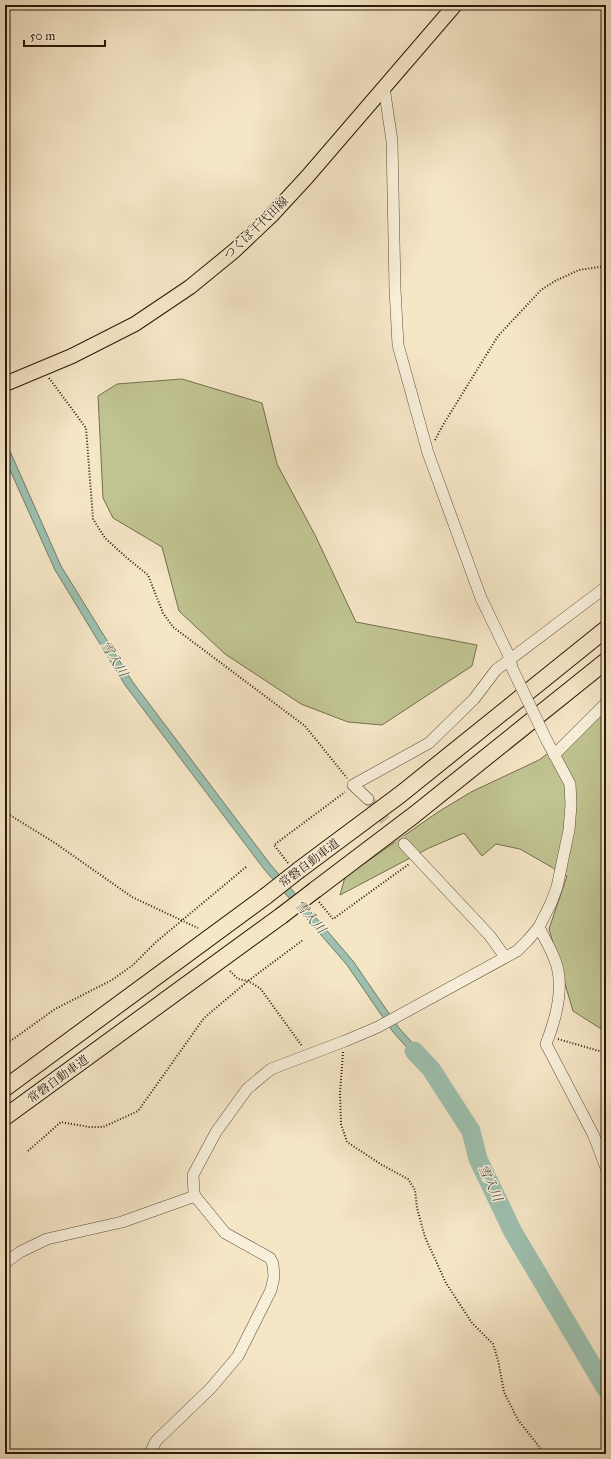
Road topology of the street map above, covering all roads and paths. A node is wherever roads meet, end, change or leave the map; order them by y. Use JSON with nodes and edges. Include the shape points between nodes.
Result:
{"nodes":[{"id":1,"x":455,"y":5,"type":"edge"},
{"id":2,"x":384,"y":88,"type":"junction"},
{"id":3,"x":606,"y":266,"type":"edge"},
{"id":4,"x":42,"y":369,"type":"junction"},
{"id":5,"x":5,"y":384,"type":"edge"},
{"id":6,"x":428,"y":453,"type":"junction"},
{"id":7,"x":606,"y":587,"type":"edge"},
{"id":8,"x":606,"y":629,"type":"edge"},
{"id":9,"x":606,"y":661,"type":"edge"},
{"id":10,"x":511,"y":663,"type":"junction"},
{"id":11,"x":606,"y":703,"type":"edge"},
{"id":12,"x":554,"y":755,"type":"junction"},
{"id":13,"x":353,"y":785,"type":"junction"},
{"id":14,"x":368,"y":799,"type":"tunnel mouth"},
{"id":15,"x":5,"y":812,"type":"edge"},
{"id":16,"x":404,"y":844,"type":"tunnel mouth"},
{"id":17,"x":246,"y":867,"type":"dead end"},
{"id":18,"x":182,"y":920,"type":"junction"},
{"id":19,"x":539,"y":927,"type":"junction"},
{"id":20,"x":198,"y":928,"type":"dead end"},
{"id":21,"x":303,"y":940,"type":"dead end"},
{"id":22,"x":505,"y":957,"type":"junction"},
{"id":23,"x":230,"y":971,"type":"dead end"},
{"id":24,"x":248,"y":981,"type":"junction"},
{"id":25,"x":549,"y":1036,"type":"junction"},
{"id":26,"x":345,"y":1041,"type":"junction"},
{"id":27,"x":5,"y":1045,"type":"edge"},
{"id":28,"x":606,"y":1054,"type":"edge"},
{"id":29,"x":309,"y":1055,"type":"junction"},
{"id":30,"x":5,"y":1088,"type":"edge"},
{"id":31,"x":5,"y":1117,"type":"edge"},
{"id":32,"x":28,"y":1151,"type":"dead end"},
{"id":33,"x":606,"y":1168,"type":"edge"},
{"id":34,"x":195,"y":1196,"type":"junction"},
{"id":35,"x":5,"y":1263,"type":"edge"},
{"id":36,"x":151,"y":1454,"type":"edge"},
{"id":37,"x":545,"y":1454,"type":"edge"}],
"edges":[{"from":1,"to":2,"type":"main road","name":"つくば千代田線"},
{"from":2,"to":4,"type":"main road","name":"つくば千代田線","via":[[271,216],[196,283],[135,324]]},
{"from":2,"to":6,"type":"street","via":[[392,141],[398,345]]},
{"from":3,"to":6,"type":"path","via":[[579,270],[554,281],[498,336],[443,424]]},
{"from":4,"to":5,"type":"main road","name":"つくば千代田線"},
{"from":4,"to":13,"type":"path","via":[[86,428],[93,519],[105,538],[148,575],[163,613],[173,628],[305,726]]},
{"from":6,"to":10,"type":"street","via":[[481,598]]},
{"from":7,"to":10,"type":"street"},
{"from":8,"to":30,"type":"highway","name":"常磐自動車道","bridge":true,"via":[[401,794]]},
{"from":9,"to":31,"type":"highway","name":"常磐自動車道","bridge":true,"via":[[414,815],[282,916]]},
{"from":10,"to":12,"type":"street","bridge":true},
{"from":10,"to":13,"type":"street","via":[[496,670],[474,699],[429,743]]},
{"from":11,"to":12,"type":"street"},
{"from":12,"to":19,"type":"street","via":[[570,784],[569,830],[557,887]]},
{"from":13,"to":14,"type":"street"},
{"from":15,"to":18,"type":"path","via":[[55,843],[132,897]]},
{"from":16,"to":22,"type":"street","via":[[490,936]]},
{"from":17,"to":18,"type":"path"},
{"from":18,"to":20,"type":"path"},
{"from":18,"to":27,"type":"path","via":[[134,965],[112,980],[55,1009]]},
{"from":19,"to":22,"type":"street","via":[[517,951]]},
{"from":19,"to":25,"type":"street","via":[[556,961],[559,981],[559,998]]},
{"from":21,"to":24,"type":"path"},
{"from":22,"to":26,"type":"street","via":[[378,1027]]},
{"from":23,"to":24,"type":"path","via":[[238,979]]},
{"from":24,"to":29,"type":"path","via":[[260,988]]},
{"from":24,"to":32,"type":"path","via":[[204,1018],[138,1111],[103,1128],[61,1122]]},
{"from":25,"to":28,"type":"path"},
{"from":25,"to":33,"type":"street","via":[[546,1044],[594,1136]]},
{"from":26,"to":29,"type":"street"},
{"from":26,"to":37,"type":"path","via":[[340,1093],[341,1124],[347,1142],[382,1165],[408,1178],[415,1190],[425,1237],[446,1283],[472,1323],[493,1344],[504,1392],[518,1420]]},
{"from":29,"to":34,"type":"street","via":[[271,1069],[247,1089],[216,1132],[193,1175]]},
{"from":34,"to":35,"type":"street","via":[[122,1222],[47,1239],[20,1252]]},
{"from":34,"to":36,"type":"street","via":[[225,1233],[270,1258],[274,1277],[271,1290],[238,1356],[211,1388],[156,1441]]}]}
